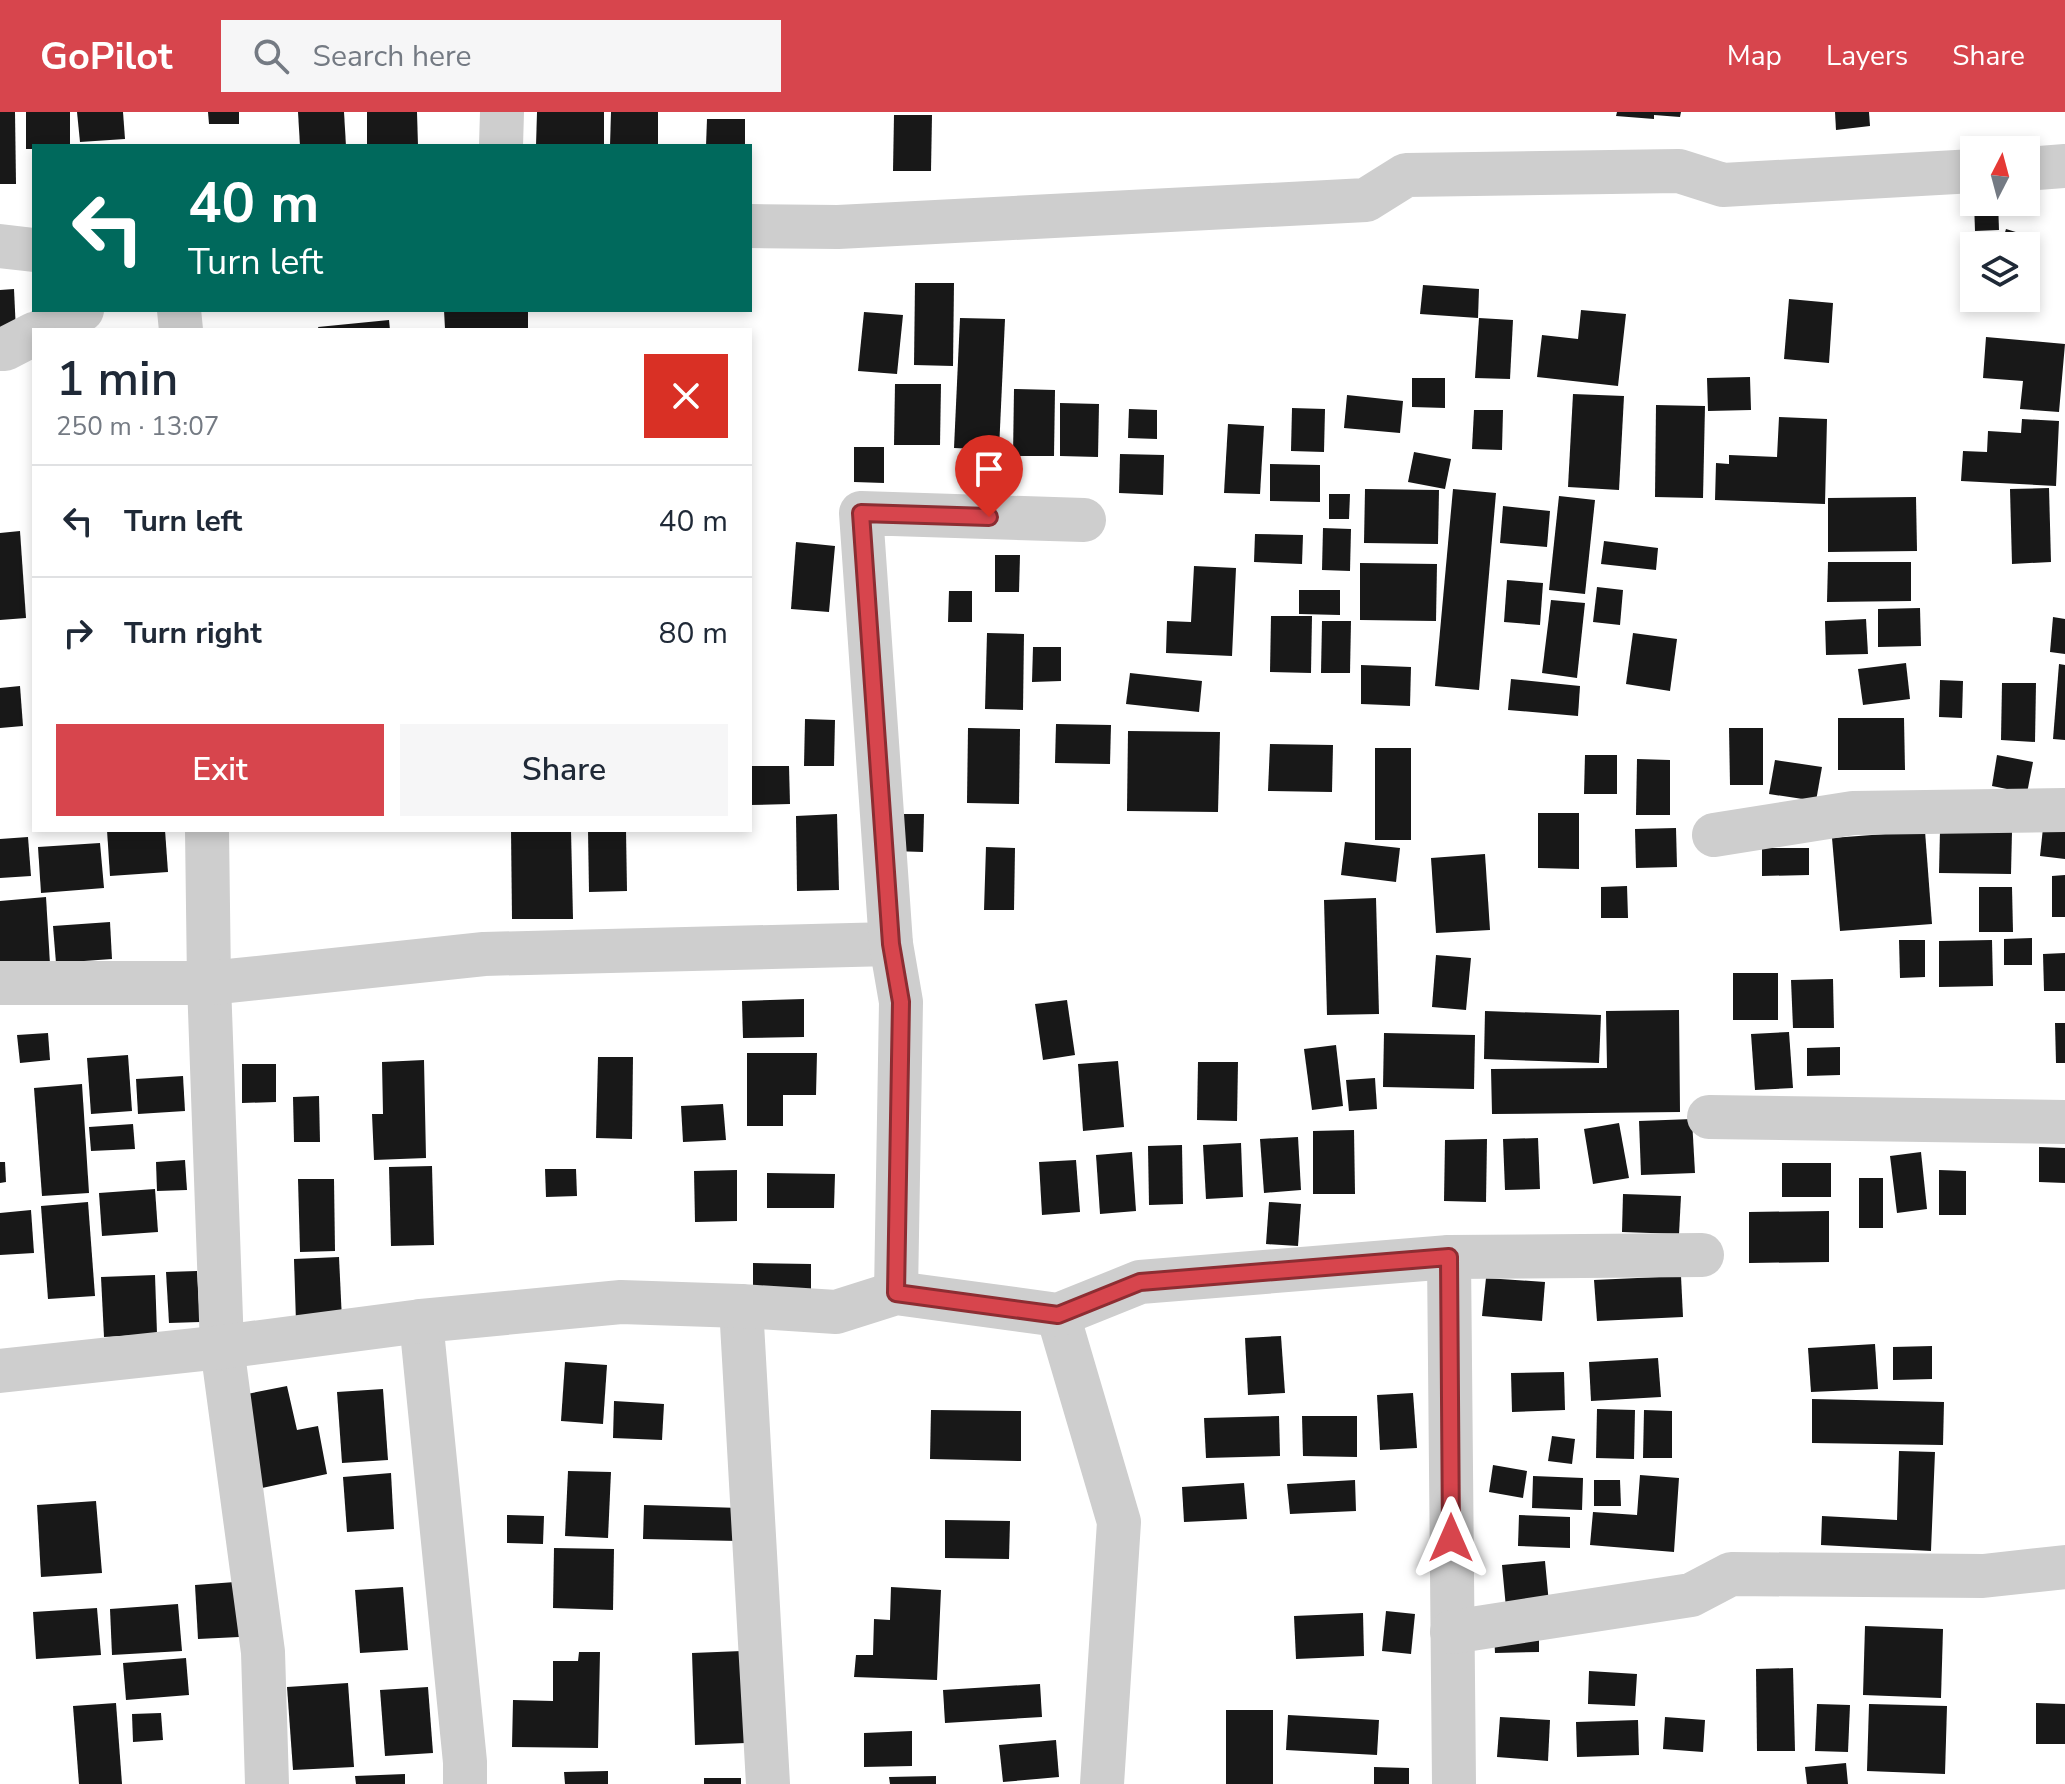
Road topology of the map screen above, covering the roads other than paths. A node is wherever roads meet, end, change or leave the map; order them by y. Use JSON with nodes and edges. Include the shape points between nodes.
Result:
{"nodes":[{"id":1,"x":502,"y":112,"type":"edge"},
{"id":2,"x":501,"y":144,"type":"edge"},
{"id":3,"x":2065,"y":166,"type":"edge"},
{"id":4,"x":2040,"y":168,"type":"edge"},
{"id":5,"x":1960,"y":172,"type":"edge"},
{"id":6,"x":752,"y":226,"type":"edge"},
{"id":7,"x":0,"y":246,"type":"edge"},
{"id":8,"x":32,"y":250,"type":"edge"},
{"id":9,"x":78,"y":312,"type":"edge"},
{"id":10,"x":47,"y":328,"type":"edge"},
{"id":11,"x":32,"y":335,"type":"edge"},
{"id":12,"x":0,"y":349,"type":"edge"},
{"id":13,"x":1084,"y":520,"type":"dead end"},
{"id":14,"x":2065,"y":810,"type":"edge"},
{"id":15,"x":207,"y":832,"type":"edge"},
{"id":16,"x":1714,"y":835,"type":"dead end"},
{"id":17,"x":891,"y":944,"type":"junction"},
{"id":18,"x":0,"y":983,"type":"edge"},
{"id":19,"x":209,"y":983,"type":"junction"},
{"id":20,"x":1709,"y":1117,"type":"dead end"},
{"id":21,"x":2065,"y":1122,"type":"edge"},
{"id":22,"x":1702,"y":1255,"type":"dead end"},
{"id":23,"x":1449,"y":1257,"type":"junction"},
{"id":24,"x":896,"y":1293,"type":"junction"},
{"id":25,"x":741,"y":1306,"type":"junction"},
{"id":26,"x":1058,"y":1315,"type":"junction"},
{"id":27,"x":421,"y":1321,"type":"junction"},
{"id":28,"x":222,"y":1347,"type":"junction"},
{"id":29,"x":0,"y":1371,"type":"edge"},
{"id":30,"x":2065,"y":1567,"type":"edge"},
{"id":31,"x":1452,"y":1632,"type":"junction"},
{"id":32,"x":267,"y":1784,"type":"edge"},
{"id":33,"x":465,"y":1784,"type":"edge"},
{"id":34,"x":768,"y":1784,"type":"edge"},
{"id":35,"x":1102,"y":1784,"type":"edge"},
{"id":36,"x":1454,"y":1784,"type":"edge"}],
"edges":[{"from":1,"to":2,"type":"street"},
{"from":3,"to":4,"type":"street"},
{"from":5,"to":6,"type":"street","via":[[1723,185],[1679,171],[1406,175],[1366,200],[838,227]]},
{"from":7,"to":8,"type":"street"},
{"from":9,"to":10,"type":"street"},
{"from":11,"to":12,"type":"street"},
{"from":13,"to":17,"type":"street","via":[[861,513]]},
{"from":14,"to":16,"type":"street","via":[[1853,813]]},
{"from":15,"to":19,"type":"street"},
{"from":17,"to":19,"type":"street","via":[[484,954]]},
{"from":17,"to":24,"type":"street","via":[[901,1002]]},
{"from":18,"to":19,"type":"street"},
{"from":19,"to":28,"type":"street"},
{"from":20,"to":21,"type":"street"},
{"from":22,"to":23,"type":"street"},
{"from":23,"to":26,"type":"street","via":[[1140,1282]]},
{"from":23,"to":31,"type":"street"},
{"from":24,"to":25,"type":"street","via":[[836,1312]]},
{"from":24,"to":26,"type":"street"},
{"from":25,"to":27,"type":"street","via":[[621,1302]]},
{"from":25,"to":34,"type":"street"},
{"from":26,"to":35,"type":"street","via":[[1119,1522]]},
{"from":27,"to":28,"type":"street"},
{"from":27,"to":33,"type":"street"},
{"from":28,"to":29,"type":"street"},
{"from":28,"to":32,"type":"street","via":[[263,1652]]},
{"from":30,"to":31,"type":"street","via":[[1983,1576],[1731,1574],[1691,1595]]},
{"from":31,"to":36,"type":"street"}]}
